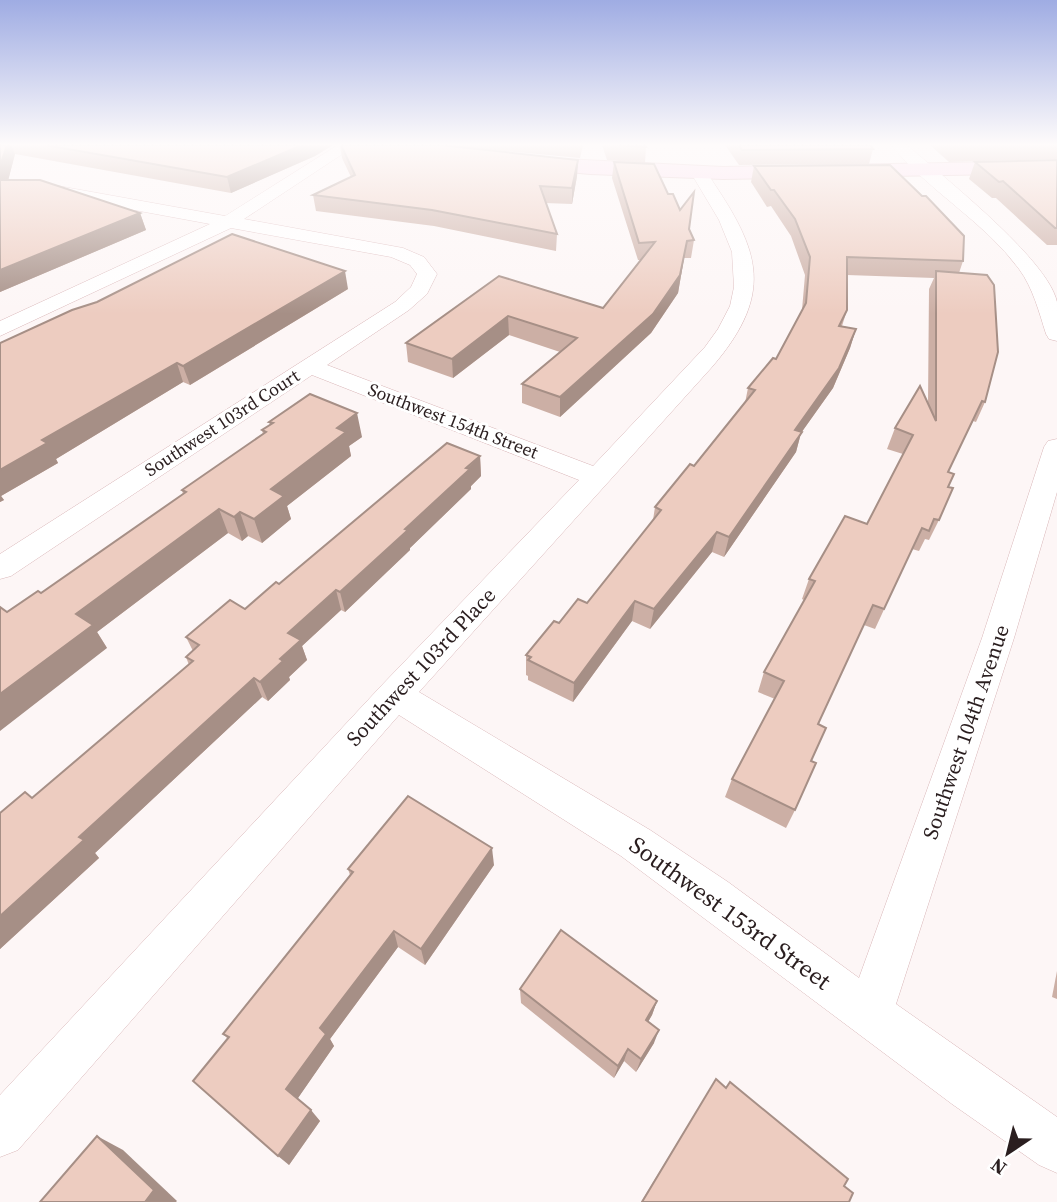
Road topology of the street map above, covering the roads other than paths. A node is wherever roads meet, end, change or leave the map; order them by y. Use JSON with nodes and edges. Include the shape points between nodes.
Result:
{"nodes":[{"id":1,"x":111,"y":201,"type":"edge"},
{"id":2,"x":261,"y":201,"type":"edge"},
{"id":3,"x":716,"y":201,"type":"edge"},
{"id":4,"x":960,"y":201,"type":"edge"},
{"id":5,"x":226,"y":223,"type":"junction"},
{"id":6,"x":0,"y":329,"type":"edge"},
{"id":7,"x":1057,"y":334,"type":"edge"},
{"id":8,"x":309,"y":366,"type":"junction"},
{"id":9,"x":1057,"y":447,"type":"edge"},
{"id":10,"x":597,"y":477,"type":"junction"},
{"id":11,"x":0,"y":568,"type":"edge"},
{"id":12,"x":394,"y":695,"type":"junction"},
{"id":13,"x":869,"y":1015,"type":"junction"},
{"id":14,"x":0,"y":1132,"type":"edge"},
{"id":15,"x":1057,"y":1147,"type":"edge"}],
"edges":[{"from":1,"to":5,"type":"street"},
{"from":2,"to":5,"type":"street"},
{"from":3,"to":10,"type":"street","name":"Southwest 103rd Place","via":[[740,242],[745,272],[740,306],[708,356]]},
{"from":4,"to":7,"type":"street","via":[[1038,267]]},
{"from":5,"to":6,"type":"street"},
{"from":5,"to":8,"type":"street","name":"Southwest 103rd Court","via":[[396,252],[424,266],[426,282],[413,297]]},
{"from":8,"to":10,"type":"street","name":"Southwest 154th Street"},
{"from":8,"to":11,"type":"street","name":"Southwest 103rd Court"},
{"from":9,"to":13,"type":"street","name":"Southwest 104th Avenue","via":[[999,638]]},
{"from":10,"to":12,"type":"street","name":"Southwest 103rd Place"},
{"from":12,"to":13,"type":"street","name":"Southwest 153rd Street","via":[[583,808],[713,897]]},
{"from":12,"to":14,"type":"street","name":"Southwest 103rd Place"},
{"from":13,"to":15,"type":"street","name":"Southwest 153rd Street"}]}
